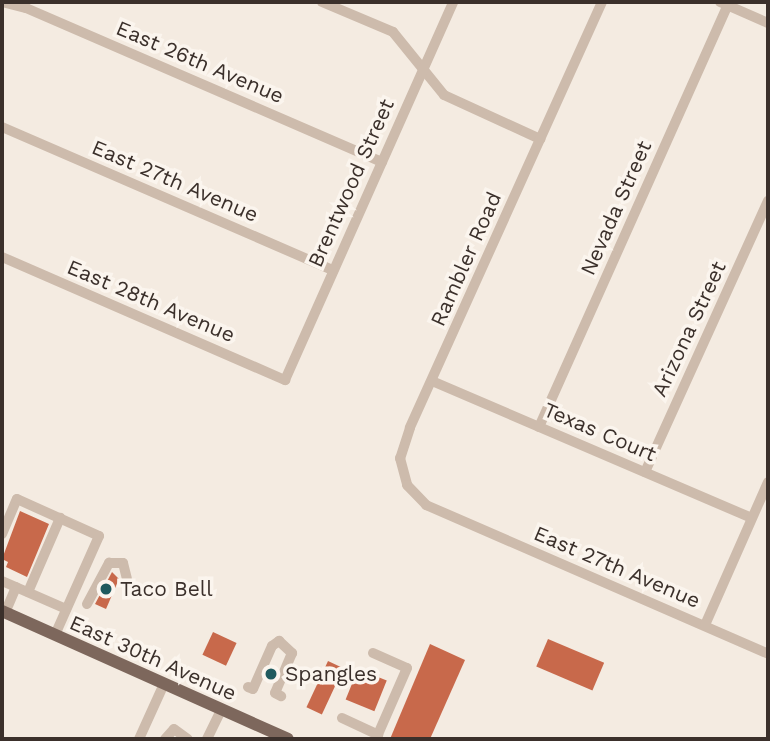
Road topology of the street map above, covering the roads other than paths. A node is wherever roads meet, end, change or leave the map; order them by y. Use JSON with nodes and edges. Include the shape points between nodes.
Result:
{"nodes":[{"id":1,"x":2,"y":2,"type":"edge"},
{"id":2,"x":321,"y":2,"type":"edge"},
{"id":3,"x":453,"y":2,"type":"edge"},
{"id":4,"x":602,"y":2,"type":"edge"},
{"id":5,"x":724,"y":4,"type":"edge"},
{"id":6,"x":768,"y":23,"type":"edge"},
{"id":7,"x":423,"y":71,"type":"junction"},
{"id":8,"x":2,"y":127,"type":"edge"},
{"id":9,"x":540,"y":139,"type":"junction"},
{"id":10,"x":382,"y":162,"type":"junction"},
{"id":11,"x":768,"y":201,"type":"edge"},
{"id":12,"x":2,"y":257,"type":"edge"},
{"id":13,"x":333,"y":270,"type":"junction"},
{"id":14,"x":285,"y":380,"type":"joint"},
{"id":15,"x":432,"y":382,"type":"junction"},
{"id":16,"x":539,"y":426,"type":"junction"},
{"id":17,"x":645,"y":472,"type":"junction"},
{"id":18,"x":768,"y":481,"type":"edge"},
{"id":19,"x":450,"y":517,"type":"joint"},
{"id":20,"x":60,"y":518,"type":"junction"},
{"id":21,"x":751,"y":518,"type":"junction"},
{"id":22,"x":2,"y":534,"type":"edge"},
{"id":23,"x":127,"y":579,"type":"dead end"},
{"id":24,"x":2,"y":581,"type":"edge"},
{"id":25,"x":16,"y":587,"type":"junction"},
{"id":26,"x":28,"y":592,"type":"junction"},
{"id":27,"x":87,"y":604,"type":"dead end"},
{"id":28,"x":66,"y":609,"type":"junction"},
{"id":29,"x":4,"y":612,"type":"edge"},
{"id":30,"x":705,"y":625,"type":"junction"},
{"id":31,"x":55,"y":635,"type":"junction"},
{"id":32,"x":373,"y":653,"type":"dead end"},
{"id":33,"x":768,"y":654,"type":"edge"},
{"id":34,"x":164,"y":684,"type":"junction"},
{"id":35,"x":248,"y":687,"type":"dead end"},
{"id":36,"x":281,"y":696,"type":"dead end"},
{"id":37,"x":221,"y":709,"type":"junction"},
{"id":38,"x":342,"y":718,"type":"dead end"},
{"id":39,"x":377,"y":737,"type":"edge"},
{"id":40,"x":139,"y":739,"type":"edge"},
{"id":41,"x":164,"y":739,"type":"edge"},
{"id":42,"x":188,"y":739,"type":"edge"},
{"id":43,"x":208,"y":739,"type":"edge"},
{"id":44,"x":286,"y":739,"type":"edge"}],
"edges":[{"from":1,"to":10,"type":"street","name":"East 26th Avenue","via":[[26,8]]},
{"from":2,"to":7,"type":"street","via":[[393,32]]},
{"from":3,"to":7,"type":"street","name":"Brentwood Street"},
{"from":4,"to":9,"type":"street","name":"Rambler Road"},
{"from":5,"to":6,"type":"street"},
{"from":5,"to":16,"type":"street","name":"Nevada Street"},
{"from":7,"to":9,"type":"street","via":[[444,95]]},
{"from":7,"to":10,"type":"street","name":"Brentwood Street"},
{"from":8,"to":13,"type":"street","name":"East 27th Avenue"},
{"from":9,"to":15,"type":"street","name":"Rambler Road"},
{"from":10,"to":13,"type":"street","name":"Brentwood Street"},
{"from":11,"to":17,"type":"street","name":"Arizona Street"},
{"from":12,"to":14,"type":"street","name":"East 28th Avenue"},
{"from":13,"to":14,"type":"street","name":"Brentwood Street"},
{"from":15,"to":16,"type":"street","name":"Texas Court"},
{"from":15,"to":19,"type":"street","name":"Rambler Road","via":[[400,458],[407,485],[426,505]]},
{"from":16,"to":17,"type":"street","name":"Texas Court"},
{"from":17,"to":21,"type":"street","name":"Texas Court"},
{"from":18,"to":21,"type":"street"},
{"from":19,"to":30,"type":"street","name":"East 27th Avenue"},
{"from":20,"to":22,"type":"street","via":[[17,499]]},
{"from":20,"to":26,"type":"street"},
{"from":20,"to":28,"type":"street","via":[[99,536]]},
{"from":21,"to":30,"type":"street"},
{"from":23,"to":27,"type":"street","via":[[124,563],[109,563]]},
{"from":24,"to":25,"type":"street"},
{"from":25,"to":26,"type":"street"},
{"from":25,"to":29,"type":"street"},
{"from":26,"to":28,"type":"street"},
{"from":28,"to":31,"type":"street"},
{"from":29,"to":31,"type":"main road","name":"East 30th Avenue"},
{"from":30,"to":33,"type":"street","name":"East 27th Avenue"},
{"from":31,"to":34,"type":"main road","name":"East 30th Avenue"},
{"from":32,"to":39,"type":"street","via":[[407,668]]},
{"from":34,"to":37,"type":"main road","name":"East 30th Avenue"},
{"from":34,"to":40,"type":"street"},
{"from":35,"to":36,"type":"street","via":[[253,689],[272,646],[279,641],[292,653],[275,693]]},
{"from":37,"to":43,"type":"street"},
{"from":37,"to":44,"type":"main road","name":"East 30th Avenue"},
{"from":38,"to":39,"type":"street"},
{"from":41,"to":42,"type":"street","via":[[174,729]]}]}
